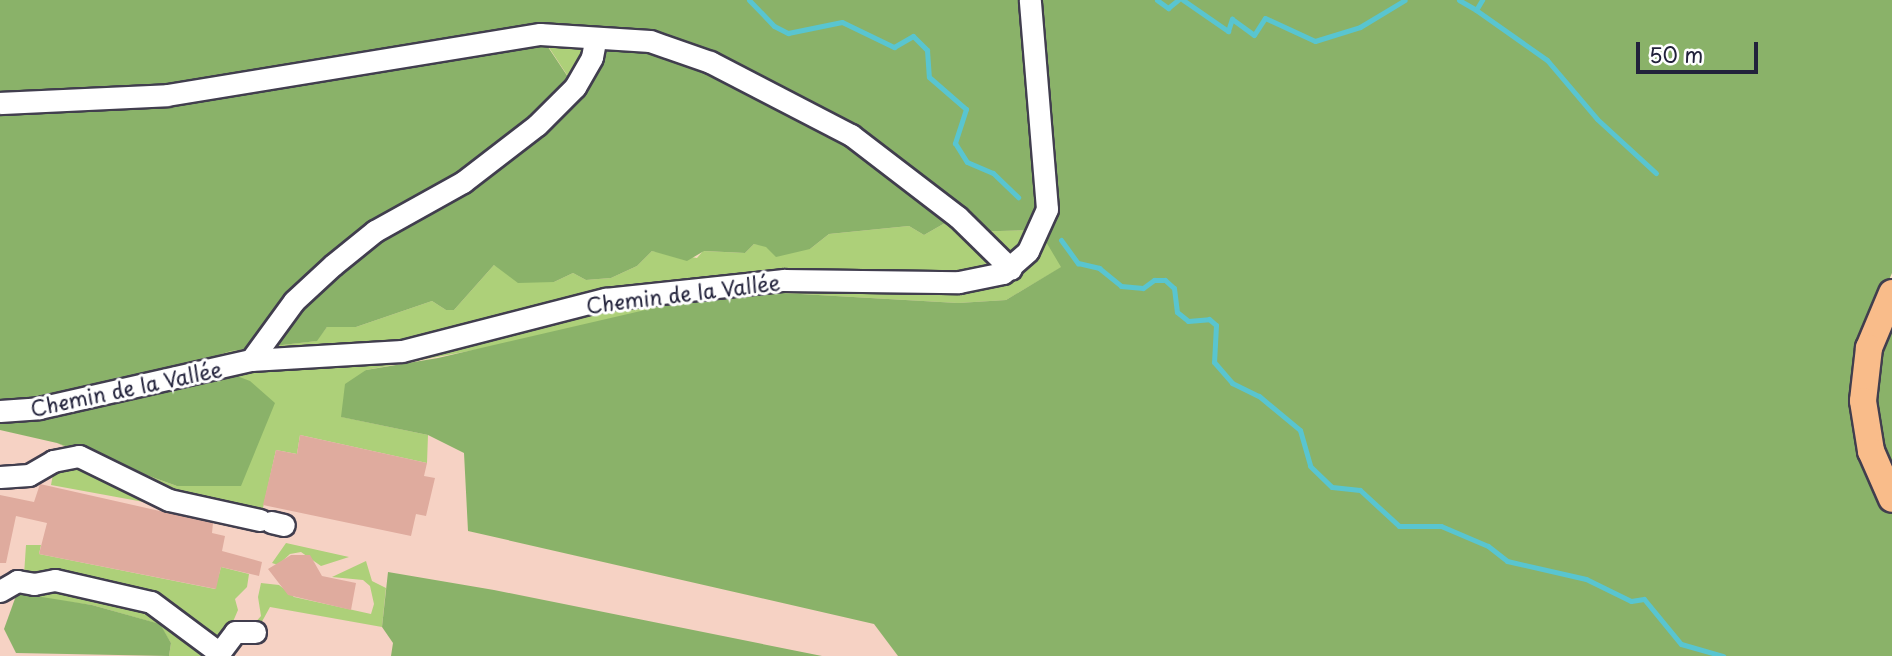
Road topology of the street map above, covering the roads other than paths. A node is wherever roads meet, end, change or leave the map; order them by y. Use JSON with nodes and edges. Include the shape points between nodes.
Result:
{"nodes":[{"id":1,"x":1030,"y":0,"type":"edge"},
{"id":2,"x":595,"y":41,"type":"junction"},
{"id":3,"x":0,"y":103,"type":"edge"},
{"id":4,"x":1011,"y":269,"type":"junction"},
{"id":5,"x":1892,"y":293,"type":"edge"},
{"id":6,"x":251,"y":360,"type":"junction"},
{"id":7,"x":0,"y":411,"type":"edge"},
{"id":8,"x":0,"y":477,"type":"edge"},
{"id":9,"x":1892,"y":499,"type":"edge"},
{"id":10,"x":272,"y":522,"type":"dead end"},
{"id":11,"x":0,"y":591,"type":"edge"},
{"id":12,"x":255,"y":632,"type":"dead end"},
{"id":13,"x":217,"y":654,"type":"edge"}],
"edges":[{"from":1,"to":4,"type":"lane","via":[[1047,209],[1028,251]]},
{"from":2,"to":3,"type":"lane","via":[[540,34],[167,95]]},
{"from":2,"to":4,"type":"lane","via":[[622,38],[678,48],[851,135],[958,217]]},
{"from":2,"to":6,"type":"lane","via":[[592,57],[575,87],[547,116],[463,182],[375,231],[333,265],[294,301]]},
{"from":4,"to":6,"type":"lane","name":"Chemin de la Vallée","via":[[988,279],[959,282],[784,280],[694,288],[605,299],[402,351]]},
{"from":5,"to":9,"type":"main road","via":[[1869,348],[1863,391],[1871,451]]},
{"from":6,"to":7,"type":"lane","name":"Chemin de la Vallée","via":[[63,403]]},
{"from":8,"to":10,"type":"lane","via":[[29,475],[53,461],[79,456],[169,500]]},
{"from":11,"to":13,"type":"lane","via":[[18,581],[55,580],[151,602]]},
{"from":12,"to":13,"type":"lane","via":[[235,632]]}]}
